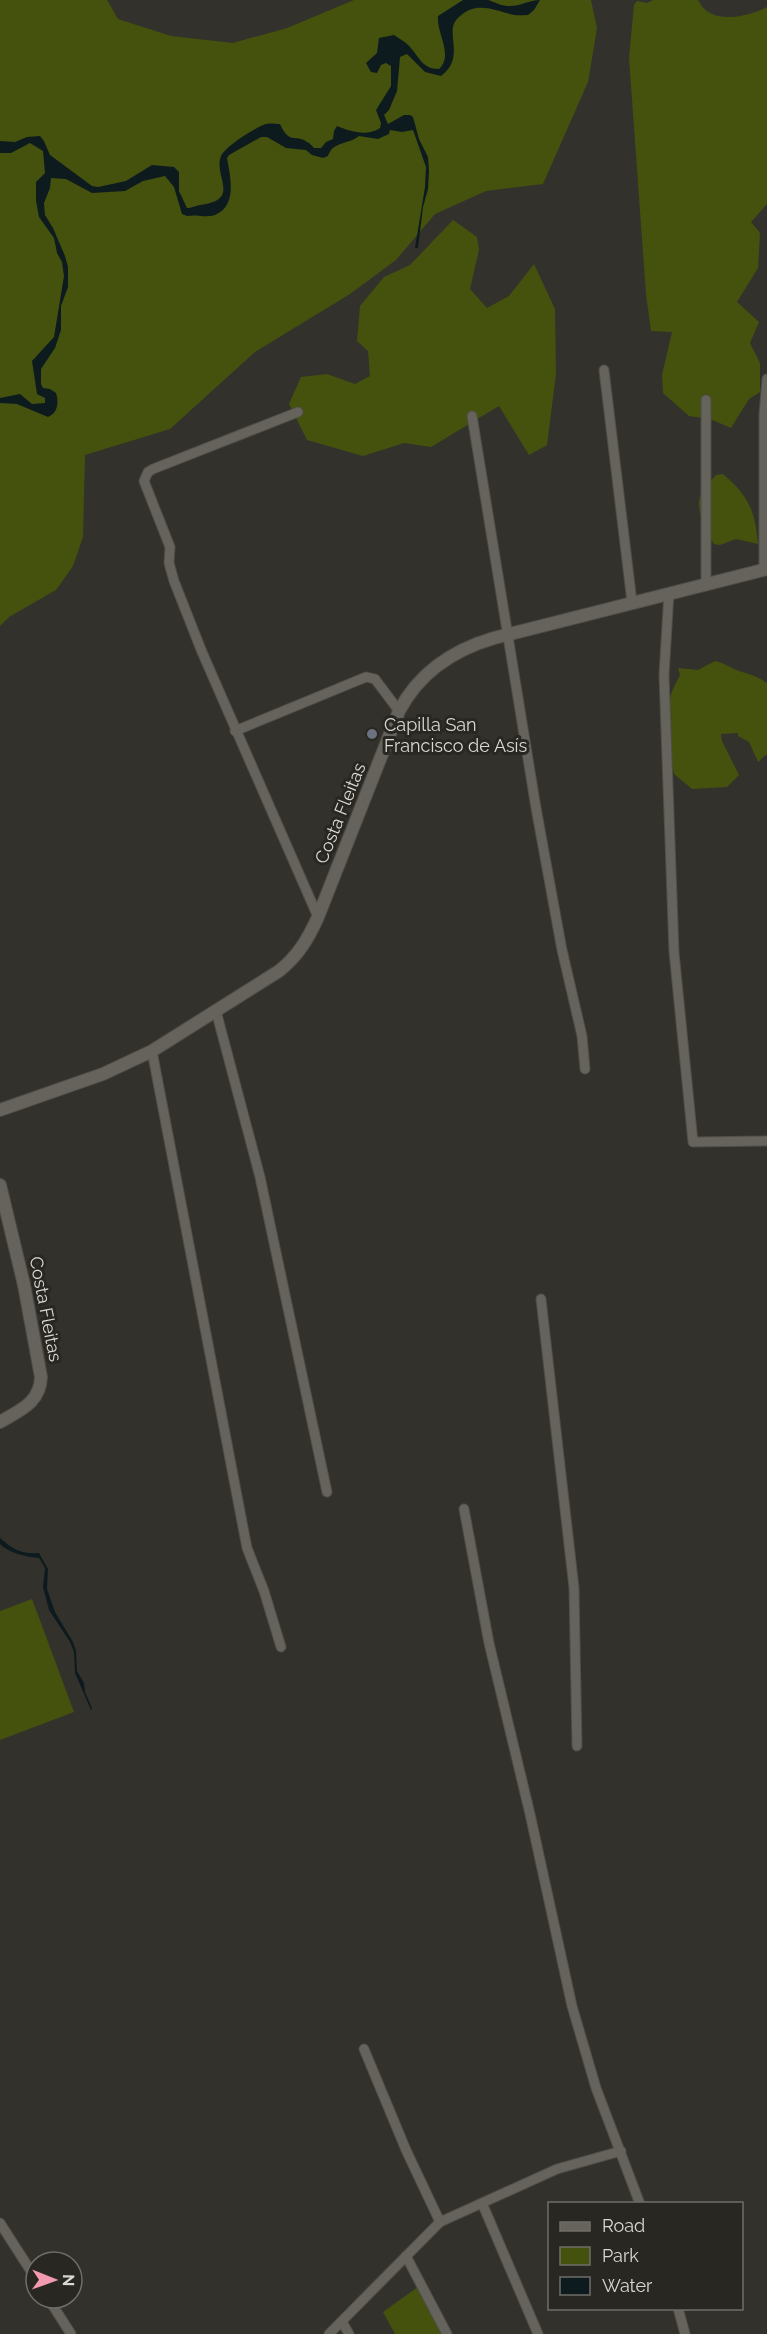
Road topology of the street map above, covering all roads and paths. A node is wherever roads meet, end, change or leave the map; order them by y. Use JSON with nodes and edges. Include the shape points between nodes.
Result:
{"nodes":[{"id":1,"x":604,"y":369,"type":"dead end"},
{"id":2,"x":767,"y":379,"type":"edge"},
{"id":3,"x":706,"y":400,"type":"dead end"},
{"id":4,"x":298,"y":412,"type":"dead end"},
{"id":5,"x":472,"y":416,"type":"dead end"},
{"id":6,"x":765,"y":569,"type":"edge"},
{"id":7,"x":706,"y":584,"type":"junction"},
{"id":8,"x":669,"y":593,"type":"junction"},
{"id":9,"x":632,"y":602,"type":"junction"},
{"id":10,"x":509,"y":634,"type":"junction"},
{"id":11,"x":399,"y":711,"type":"junction"},
{"id":12,"x":235,"y":731,"type":"junction"},
{"id":13,"x":318,"y":917,"type":"junction"},
{"id":14,"x":216,"y":1011,"type":"junction"},
{"id":15,"x":152,"y":1051,"type":"junction"},
{"id":16,"x":585,"y":1069,"type":"dead end"},
{"id":17,"x":0,"y":1110,"type":"edge"},
{"id":18,"x":767,"y":1141,"type":"edge"},
{"id":19,"x":0,"y":1185,"type":"edge"},
{"id":20,"x":541,"y":1299,"type":"dead end"},
{"id":21,"x":0,"y":1422,"type":"edge"},
{"id":22,"x":327,"y":1492,"type":"dead end"},
{"id":23,"x":464,"y":1509,"type":"dead end"},
{"id":24,"x":281,"y":1647,"type":"dead end"},
{"id":25,"x":577,"y":1746,"type":"dead end"},
{"id":26,"x":364,"y":2049,"type":"dead end"},
{"id":27,"x":621,"y":2151,"type":"junction"},
{"id":28,"x":639,"y":2202,"type":"edge"},
{"id":29,"x":482,"y":2203,"type":"junction"},
{"id":30,"x":440,"y":2222,"type":"junction"},
{"id":31,"x":0,"y":2223,"type":"edge"},
{"id":32,"x":406,"y":2256,"type":"junction"},
{"id":33,"x":24,"y":2260,"type":"edge"},
{"id":34,"x":56,"y":2310,"type":"edge"},
{"id":35,"x":679,"y":2310,"type":"edge"},
{"id":36,"x":342,"y":2322,"type":"junction"},
{"id":37,"x":71,"y":2334,"type":"edge"},
{"id":38,"x":329,"y":2334,"type":"edge"},
{"id":39,"x":349,"y":2334,"type":"edge"},
{"id":40,"x":447,"y":2334,"type":"edge"},
{"id":41,"x":537,"y":2334,"type":"edge"},
{"id":42,"x":685,"y":2334,"type":"edge"}],
"edges":[{"from":1,"to":9,"type":"street"},
{"from":2,"to":6,"type":"street"},
{"from":3,"to":7,"type":"street"},
{"from":4,"to":12,"type":"street","via":[[153,469],[144,481],[170,547],[174,581]]},
{"from":5,"to":10,"type":"street"},
{"from":6,"to":7,"type":"main road","name":"Costa Fleitas"},
{"from":7,"to":8,"type":"main road","name":"Costa Fleitas"},
{"from":8,"to":9,"type":"main road","name":"Costa Fleitas"},
{"from":8,"to":18,"type":"street","via":[[664,696],[674,952],[693,1142]]},
{"from":9,"to":10,"type":"main road","name":"Costa Fleitas"},
{"from":10,"to":11,"type":"main road","name":"Costa Fleitas","via":[[467,648],[433,669],[415,684]]},
{"from":10,"to":16,"type":"street","via":[[536,808],[582,1036]]},
{"from":11,"to":12,"type":"street","via":[[375,680],[366,677]]},
{"from":11,"to":13,"type":"main road","name":"Costa Fleitas"},
{"from":12,"to":13,"type":"street"},
{"from":13,"to":14,"type":"main road","name":"Costa Fleitas","via":[[288,964]]},
{"from":14,"to":15,"type":"main road","name":"Costa Fleitas"},
{"from":14,"to":22,"type":"street","via":[[260,1177]]},
{"from":15,"to":17,"type":"main road","name":"Costa Fleitas","via":[[104,1074]]},
{"from":15,"to":24,"type":"street","via":[[247,1548]]},
{"from":19,"to":21,"type":"main road","name":"Costa Fleitas","via":[[41,1377],[33,1402]]},
{"from":20,"to":25,"type":"street","via":[[574,1588]]},
{"from":23,"to":27,"type":"street","via":[[489,1642],[572,2006],[596,2088]]},
{"from":26,"to":30,"type":"street","via":[[402,2143]]},
{"from":27,"to":28,"type":"street"},
{"from":27,"to":29,"type":"street","via":[[557,2169]]},
{"from":29,"to":30,"type":"street"},
{"from":29,"to":41,"type":"street"},
{"from":30,"to":32,"type":"street"},
{"from":31,"to":33,"type":"street"},
{"from":32,"to":36,"type":"street"},
{"from":32,"to":40,"type":"street"},
{"from":34,"to":37,"type":"street"},
{"from":35,"to":42,"type":"street"},
{"from":36,"to":38,"type":"street"},
{"from":36,"to":39,"type":"street"}]}
